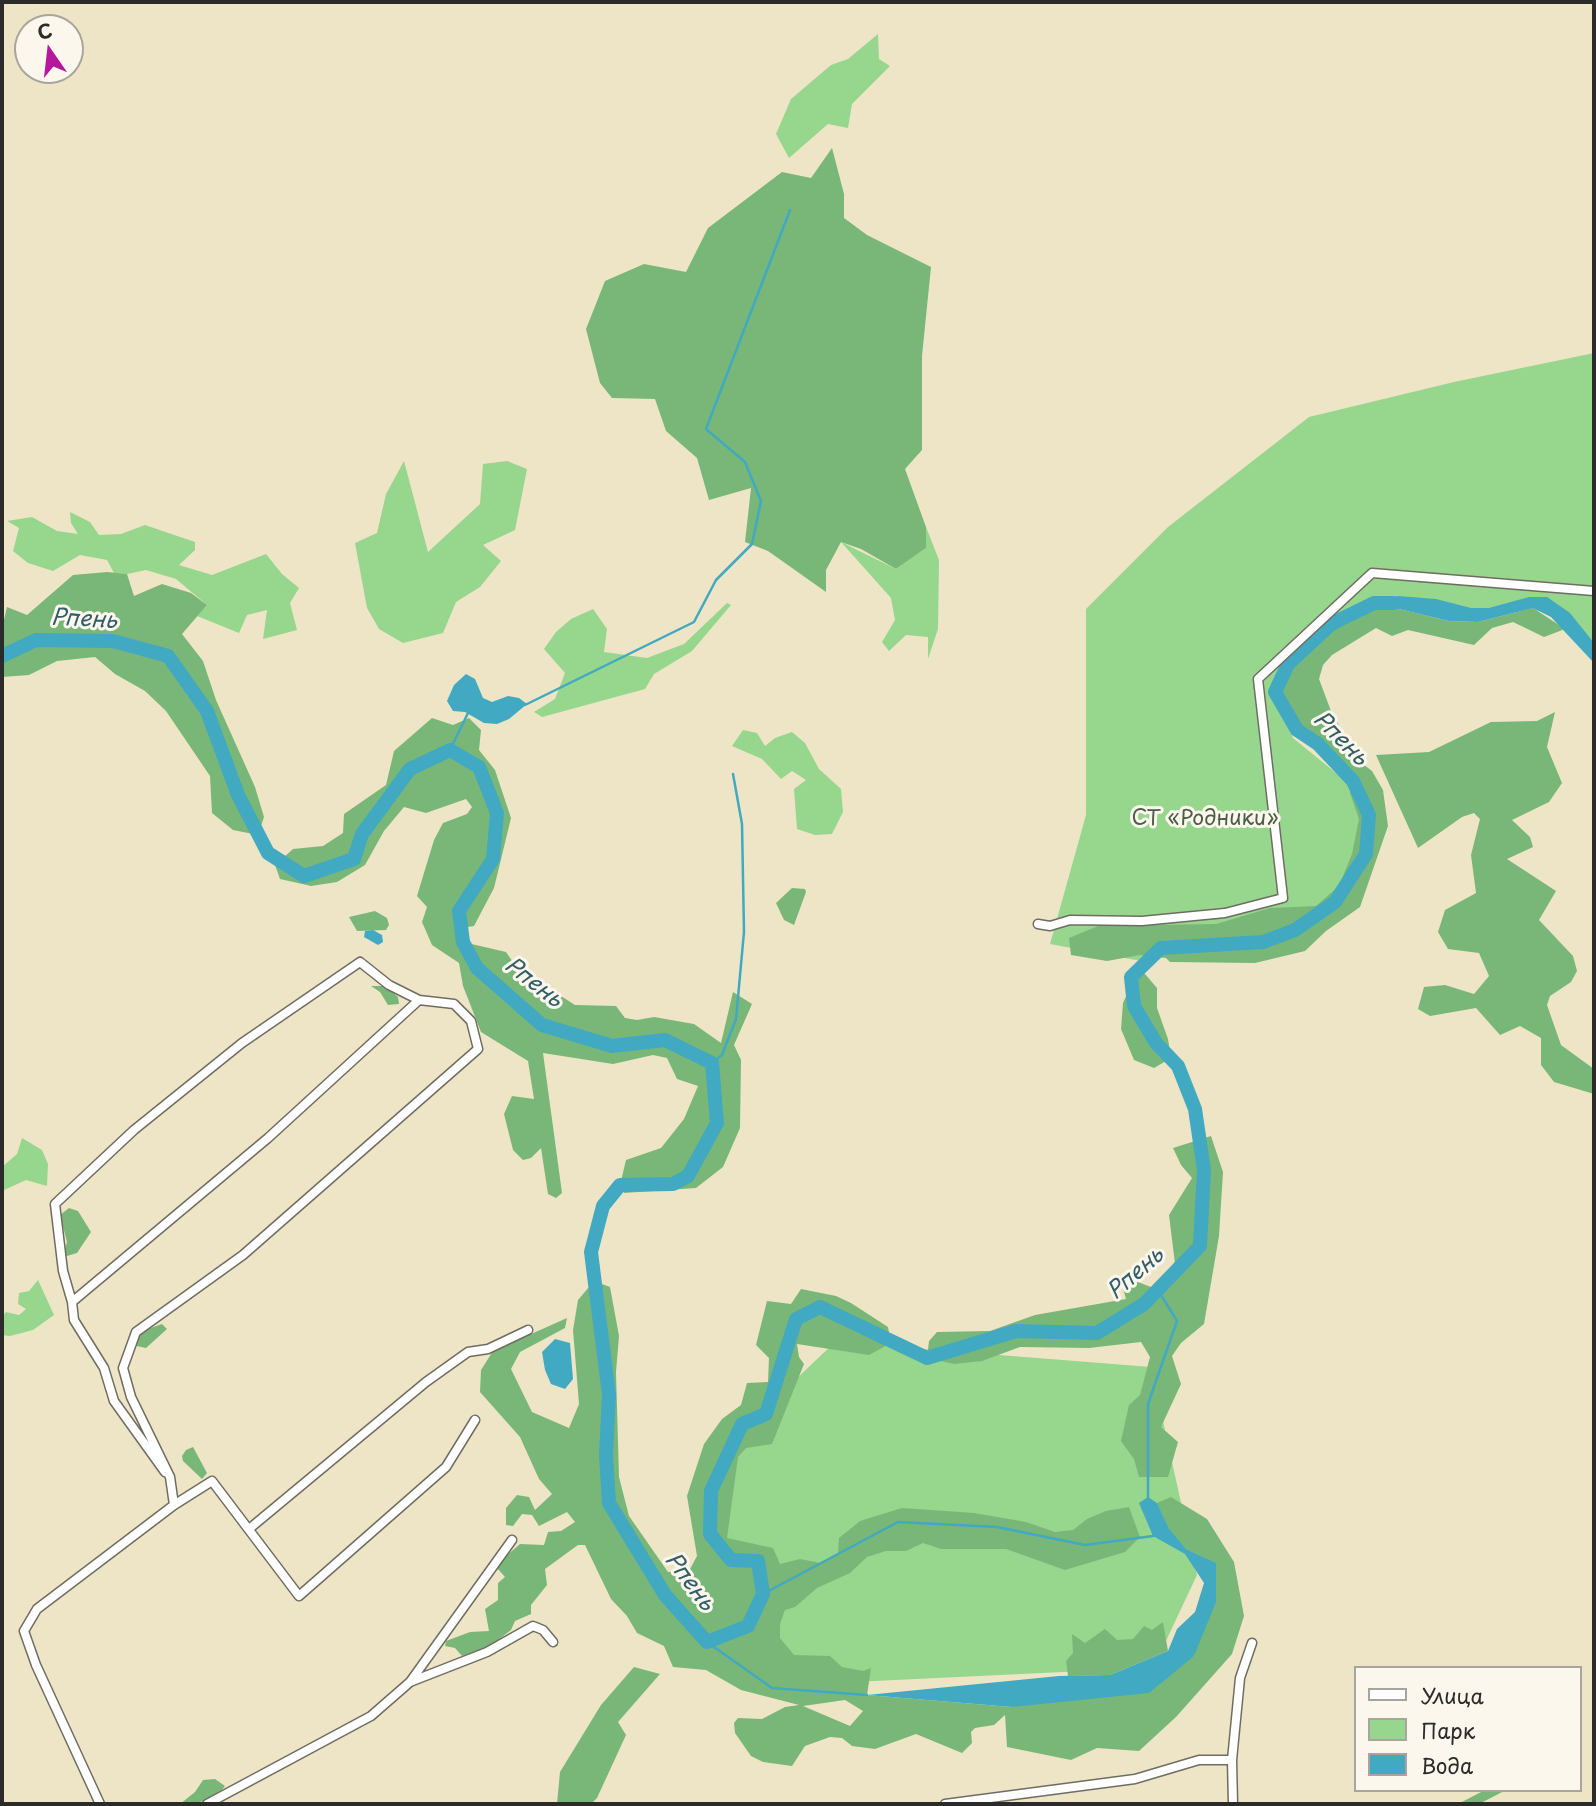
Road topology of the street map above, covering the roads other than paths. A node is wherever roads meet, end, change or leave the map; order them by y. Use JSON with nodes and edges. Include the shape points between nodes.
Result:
{"nodes":[{"id":1,"x":1594,"y":591,"type":"edge"},
{"id":2,"x":1038,"y":924,"type":"dead end"},
{"id":3,"x":419,"y":1000,"type":"junction"},
{"id":4,"x":72,"y":1302,"type":"junction"},
{"id":5,"x":528,"y":1330,"type":"dead end"},
{"id":6,"x":475,"y":1420,"type":"dead end"},
{"id":7,"x":170,"y":1477,"type":"junction"},
{"id":8,"x":174,"y":1505,"type":"junction"},
{"id":9,"x":249,"y":1529,"type":"junction"},
{"id":10,"x":512,"y":1540,"type":"dead end"},
{"id":11,"x":553,"y":1642,"type":"dead end"},
{"id":12,"x":1252,"y":1643,"type":"dead end"},
{"id":13,"x":410,"y":1682,"type":"junction"},
{"id":14,"x":1232,"y":1760,"type":"junction"},
{"id":15,"x":100,"y":1804,"type":"edge"},
{"id":16,"x":207,"y":1804,"type":"edge"},
{"id":17,"x":945,"y":1804,"type":"edge"},
{"id":18,"x":1233,"y":1804,"type":"edge"}],
"edges":[{"from":1,"to":2,"type":"street","via":[[1372,573],[1258,679],[1283,898],[1225,914]]},
{"from":3,"to":4,"type":"street","via":[[268,1138]]},
{"from":3,"to":4,"type":"street","via":[[389,985],[360,962],[242,1043],[134,1130],[55,1204],[63,1271]]},
{"from":3,"to":7,"type":"street","via":[[454,1004],[471,1021],[478,1049],[243,1255],[136,1332],[123,1368],[131,1398]]},
{"from":4,"to":7,"type":"street","via":[[74,1320],[104,1367],[114,1401]]},
{"from":5,"to":9,"type":"street","via":[[488,1349],[468,1352]]},
{"from":6,"to":9,"type":"street","via":[[446,1467],[299,1596]]},
{"from":7,"to":8,"type":"street"},
{"from":8,"to":9,"type":"street","via":[[212,1481]]},
{"from":8,"to":15,"type":"street","via":[[37,1609],[24,1631]]},
{"from":10,"to":13,"type":"street"},
{"from":11,"to":13,"type":"street","via":[[533,1626],[487,1653]]},
{"from":12,"to":14,"type":"street","via":[[1240,1678]]},
{"from":13,"to":16,"type":"street","via":[[371,1716]]},
{"from":14,"to":17,"type":"street","via":[[1199,1760],[1135,1779]]},
{"from":14,"to":18,"type":"street"}]}
